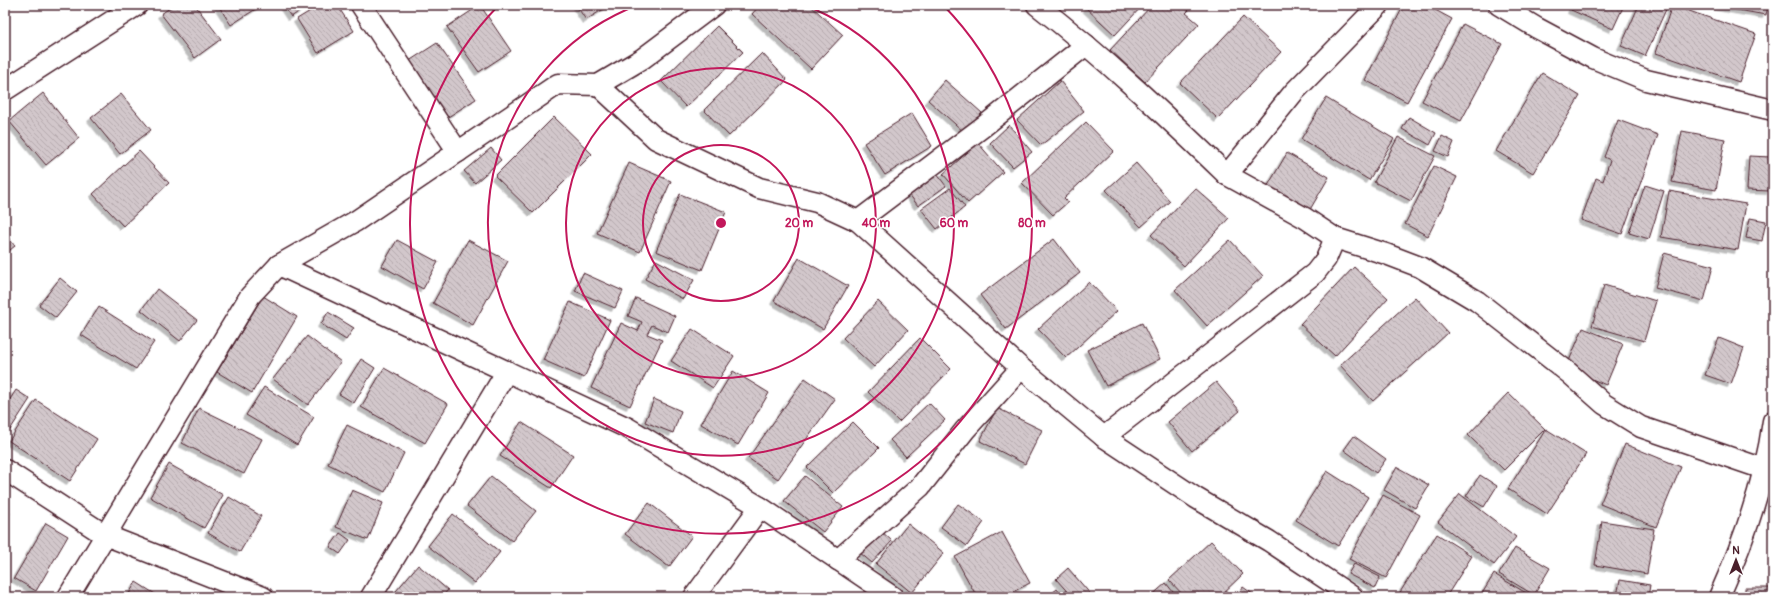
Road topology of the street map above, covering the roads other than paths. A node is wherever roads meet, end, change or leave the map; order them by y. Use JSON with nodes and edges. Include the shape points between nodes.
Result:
{"nodes":[{"id":1,"x":138,"y":5,"type":"edge"},
{"id":2,"x":361,"y":5,"type":"edge"},
{"id":3,"x":714,"y":5,"type":"edge"},
{"id":4,"x":1036,"y":5,"type":"edge"},
{"id":5,"x":1379,"y":5,"type":"edge"},
{"id":6,"x":1500,"y":5,"type":"edge"},
{"id":7,"x":1086,"y":45,"type":"junction"},
{"id":8,"x":598,"y":85,"type":"junction"},
{"id":9,"x":5,"y":90,"type":"edge"},
{"id":10,"x":1773,"y":110,"type":"edge"},
{"id":11,"x":458,"y":152,"type":"junction"},
{"id":12,"x":1227,"y":176,"type":"junction"},
{"id":13,"x":858,"y":221,"type":"junction"},
{"id":14,"x":1334,"y":238,"type":"junction"},
{"id":15,"x":279,"y":265,"type":"junction"},
{"id":16,"x":1021,"y":368,"type":"junction"},
{"id":17,"x":507,"y":371,"type":"junction"},
{"id":18,"x":1773,"y":421,"type":"edge"},
{"id":19,"x":1104,"y":437,"type":"junction"},
{"id":20,"x":1764,"y":469,"type":"junction"},
{"id":21,"x":5,"y":470,"type":"edge"},
{"id":22,"x":760,"y":507,"type":"junction"},
{"id":23,"x":105,"y":535,"type":"junction"},
{"id":24,"x":838,"y":560,"type":"junction"},
{"id":25,"x":68,"y":597,"type":"edge"},
{"id":26,"x":263,"y":597,"type":"edge"},
{"id":27,"x":371,"y":597,"type":"edge"},
{"id":28,"x":694,"y":597,"type":"edge"},
{"id":29,"x":893,"y":597,"type":"edge"},
{"id":30,"x":1353,"y":597,"type":"edge"},
{"id":31,"x":1719,"y":597,"type":"edge"}],
"edges":[{"from":1,"to":9,"type":"street"},
{"from":2,"to":11,"type":"street"},
{"from":3,"to":8,"type":"street","via":[[642,59]]},
{"from":4,"to":7,"type":"street"},
{"from":5,"to":12,"type":"street","via":[[1294,92]]},
{"from":6,"to":10,"type":"street","via":[[1593,58],[1646,80]]},
{"from":7,"to":12,"type":"street","via":[[1159,108]]},
{"from":7,"to":13,"type":"street"},
{"from":8,"to":11,"type":"street","via":[[558,84]]},
{"from":8,"to":13,"type":"street","via":[[656,139],[759,188],[817,202]]},
{"from":11,"to":15,"type":"street","via":[[356,221]]},
{"from":12,"to":14,"type":"street","via":[[1305,218]]},
{"from":13,"to":16,"type":"street"},
{"from":14,"to":19,"type":"street","via":[[1326,259],[1315,274]]},
{"from":14,"to":20,"type":"street","via":[[1420,267],[1477,301],[1569,373],[1604,404],[1641,426]]},
{"from":15,"to":17,"type":"street"},
{"from":15,"to":23,"type":"street","via":[[250,296]]},
{"from":16,"to":19,"type":"street"},
{"from":16,"to":24,"type":"street","via":[[965,430],[920,487]]},
{"from":17,"to":22,"type":"street","via":[[628,428]]},
{"from":17,"to":27,"type":"street"},
{"from":18,"to":20,"type":"street"},
{"from":19,"to":30,"type":"street"},
{"from":20,"to":31,"type":"street","via":[[1756,502]]},
{"from":21,"to":23,"type":"street"},
{"from":22,"to":24,"type":"street"},
{"from":22,"to":28,"type":"street"},
{"from":23,"to":25,"type":"street"},
{"from":23,"to":26,"type":"street"},
{"from":24,"to":29,"type":"street"}]}
